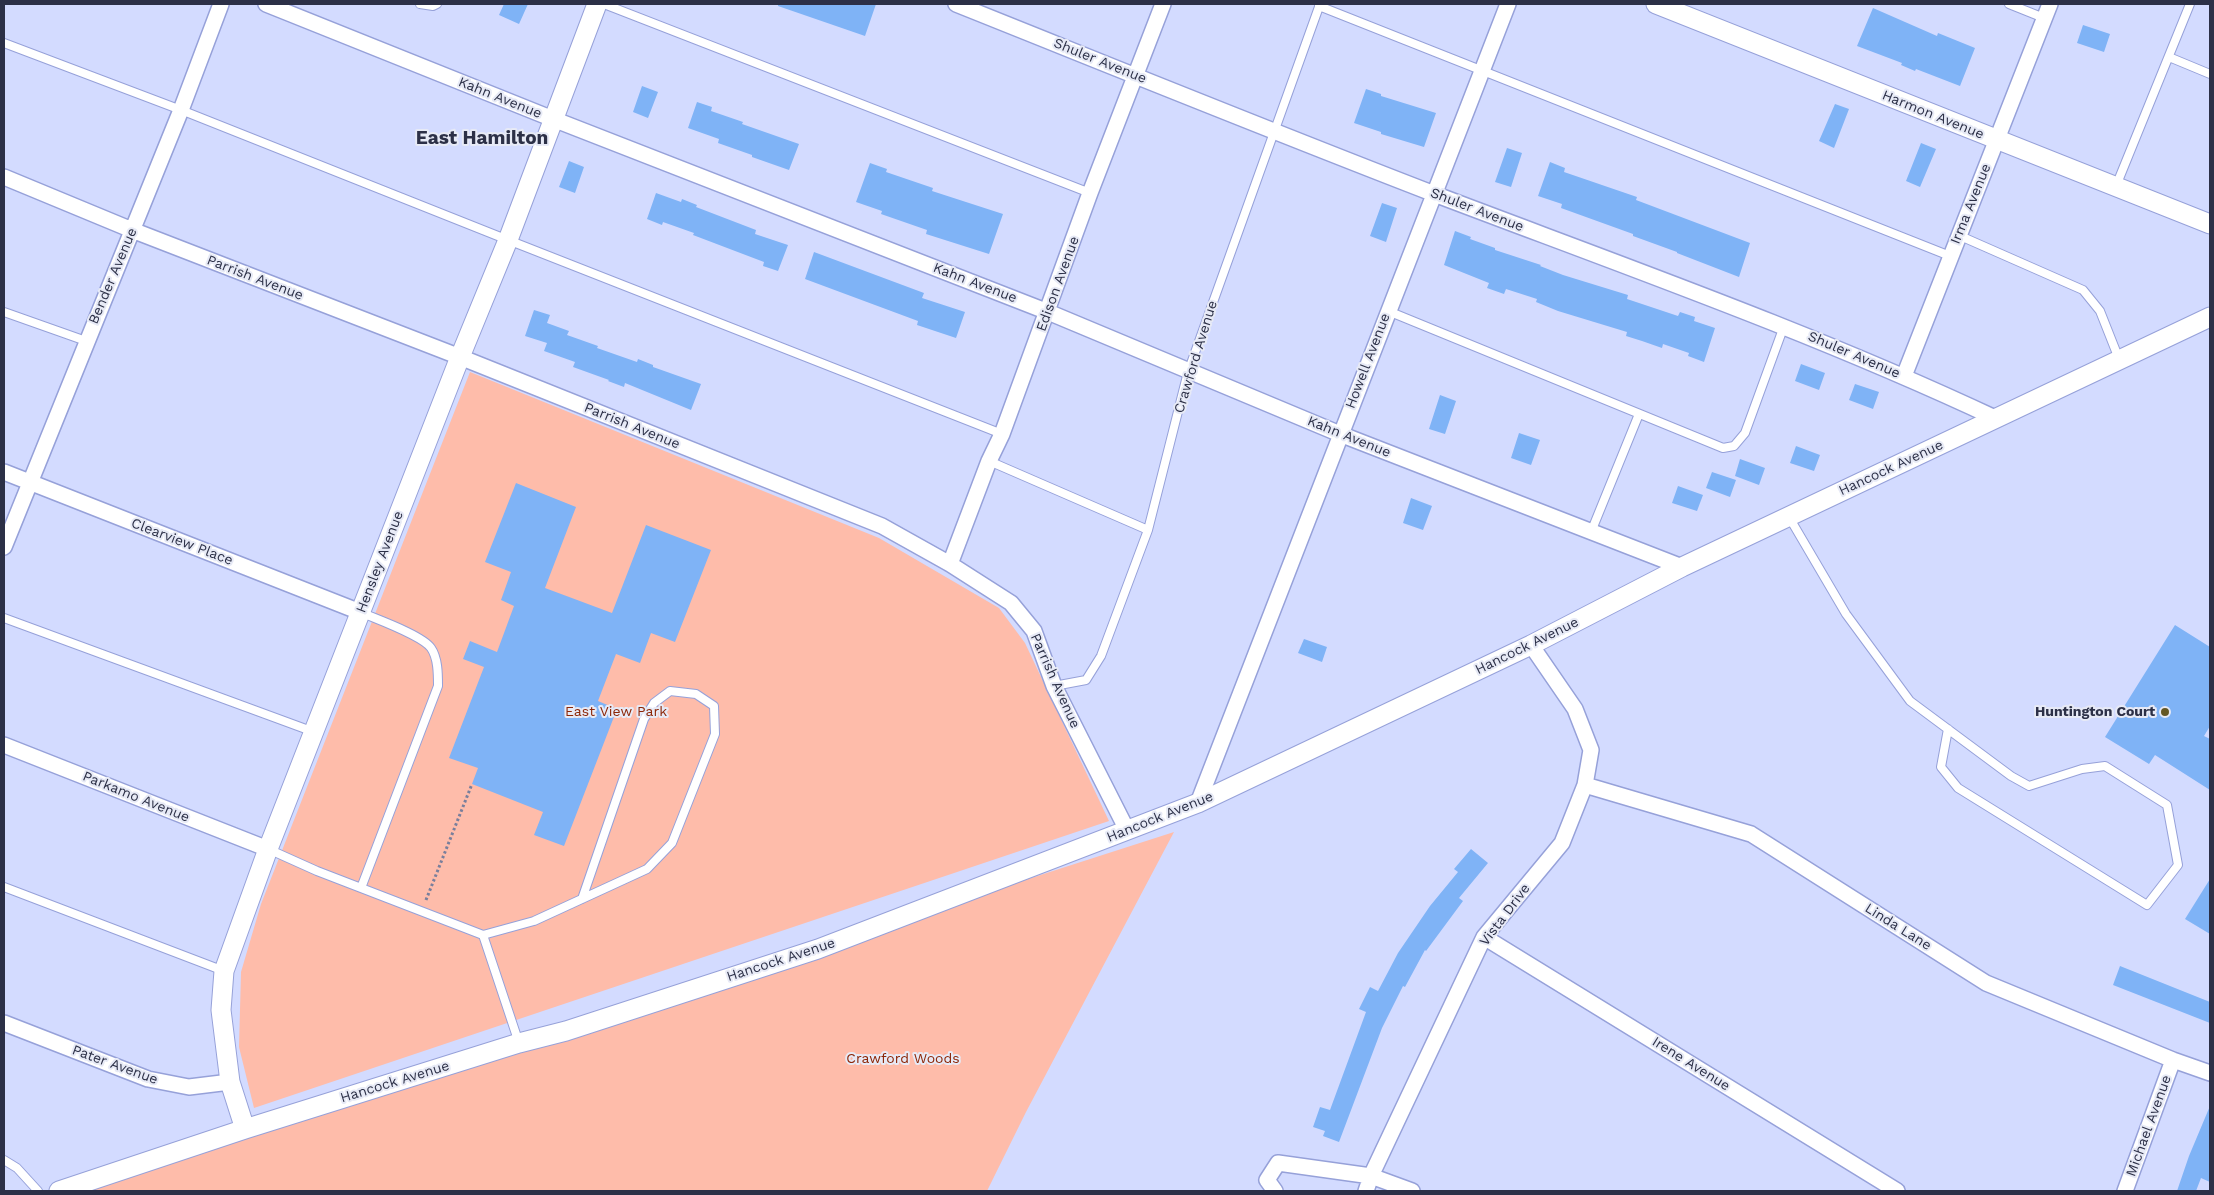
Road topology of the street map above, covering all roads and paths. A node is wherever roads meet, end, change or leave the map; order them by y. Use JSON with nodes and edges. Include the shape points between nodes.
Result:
{"nodes":[{"id":1,"x":221,"y":4,"type":"edge"},
{"id":2,"x":266,"y":4,"type":"edge"},
{"id":3,"x":420,"y":4,"type":"edge"},
{"id":4,"x":437,"y":4,"type":"edge"},
{"id":5,"x":597,"y":4,"type":"edge"},
{"id":6,"x":604,"y":4,"type":"edge"},
{"id":7,"x":956,"y":4,"type":"edge"},
{"id":8,"x":1163,"y":4,"type":"edge"},
{"id":9,"x":1508,"y":4,"type":"edge"},
{"id":10,"x":1656,"y":4,"type":"edge"},
{"id":11,"x":2009,"y":4,"type":"edge"},
{"id":12,"x":2190,"y":4,"type":"edge"},
{"id":13,"x":1319,"y":5,"type":"edge"},
{"id":14,"x":2047,"y":11,"type":"edge"},
{"id":15,"x":4,"y":43,"type":"edge"},
{"id":16,"x":2169,"y":56,"type":"junction"},
{"id":17,"x":1482,"y":72,"type":"junction"},
{"id":18,"x":2210,"y":74,"type":"edge"},
{"id":19,"x":1136,"y":76,"type":"junction"},
{"id":20,"x":181,"y":110,"type":"junction"},
{"id":21,"x":553,"y":119,"type":"junction"},
{"id":22,"x":1274,"y":130,"type":"junction"},
{"id":23,"x":1997,"y":140,"type":"junction"},
{"id":24,"x":4,"y":177,"type":"edge"},
{"id":25,"x":2116,"y":188,"type":"junction"},
{"id":26,"x":1090,"y":193,"type":"junction"},
{"id":27,"x":1434,"y":193,"type":"junction"},
{"id":28,"x":2210,"y":224,"type":"edge"},
{"id":29,"x":132,"y":230,"type":"junction"},
{"id":30,"x":1958,"y":236,"type":"junction"},
{"id":31,"x":508,"y":240,"type":"junction"},
{"id":32,"x":1950,"y":256,"type":"junction"},
{"id":33,"x":1388,"y":311,"type":"junction"},
{"id":34,"x":4,"y":312,"type":"edge"},
{"id":35,"x":1048,"y":312,"type":"junction"},
{"id":36,"x":2210,"y":317,"type":"edge"},
{"id":37,"x":1784,"y":326,"type":"junction"},
{"id":38,"x":86,"y":341,"type":"junction"},
{"id":39,"x":460,"y":357,"type":"junction"},
{"id":40,"x":2120,"y":360,"type":"junction"},
{"id":41,"x":1188,"y":372,"type":"junction"},
{"id":42,"x":1904,"y":376,"type":"junction"},
{"id":43,"x":1639,"y":414,"type":"junction"},
{"id":44,"x":1996,"y":418,"type":"junction"},
{"id":45,"x":1002,"y":434,"type":"junction"},
{"id":46,"x":1340,"y":434,"type":"junction"},
{"id":47,"x":989,"y":461,"type":"junction"},
{"id":48,"x":4,"y":472,"type":"edge"},
{"id":49,"x":31,"y":483,"type":"junction"},
{"id":50,"x":1789,"y":517,"type":"junction"},
{"id":51,"x":1148,"y":530,"type":"junction"},
{"id":52,"x":1591,"y":532,"type":"junction"},
{"id":53,"x":4,"y":547,"type":"edge"},
{"id":54,"x":950,"y":564,"type":"junction"},
{"id":55,"x":1682,"y":567,"type":"junction"},
{"id":56,"x":360,"y":612,"type":"junction"},
{"id":57,"x":4,"y":618,"type":"edge"},
{"id":58,"x":1531,"y":645,"type":"junction"},
{"id":59,"x":1054,"y":686,"type":"junction"},
{"id":60,"x":1948,"y":729,"type":"junction"},
{"id":61,"x":314,"y":732,"type":"junction"},
{"id":62,"x":4,"y":745,"type":"edge"},
{"id":63,"x":472,"y":784,"type":"dead end"},
{"id":64,"x":1585,"y":785,"type":"junction"},
{"id":65,"x":1198,"y":803,"type":"junction"},
{"id":66,"x":1127,"y":830,"type":"junction"},
{"id":67,"x":268,"y":849,"type":"junction"},
{"id":68,"x":4,"y":887,"type":"edge"},
{"id":69,"x":361,"y":888,"type":"junction"},
{"id":70,"x":582,"y":899,"type":"junction"},
{"id":71,"x":421,"y":911,"type":"junction"},
{"id":72,"x":483,"y":935,"type":"junction"},
{"id":73,"x":1484,"y":937,"type":"junction"},
{"id":74,"x":224,"y":971,"type":"junction"},
{"id":75,"x":4,"y":1024,"type":"edge"},
{"id":76,"x":519,"y":1043,"type":"junction"},
{"id":77,"x":2173,"y":1060,"type":"junction"},
{"id":78,"x":2210,"y":1073,"type":"edge"},
{"id":79,"x":230,"y":1082,"type":"junction"},
{"id":80,"x":245,"y":1129,"type":"junction"},
{"id":81,"x":4,"y":1160,"type":"edge"},
{"id":82,"x":1371,"y":1176,"type":"junction"},
{"id":83,"x":38,"y":1191,"type":"edge"},
{"id":84,"x":59,"y":1191,"type":"edge"},
{"id":85,"x":1275,"y":1191,"type":"edge"},
{"id":86,"x":1366,"y":1191,"type":"edge"},
{"id":87,"x":1412,"y":1191,"type":"edge"},
{"id":88,"x":1897,"y":1191,"type":"edge"},
{"id":89,"x":2125,"y":1191,"type":"edge"}],
"edges":[{"from":1,"to":20,"type":"street","name":"Bender Avenue"},
{"from":2,"to":21,"type":"street","name":"Kahn Avenue"},
{"from":3,"to":4,"type":"lane"},
{"from":5,"to":21,"type":"street","name":"Hensley Avenue"},
{"from":6,"to":26,"type":"lane"},
{"from":7,"to":19,"type":"street","name":"Shuler Avenue"},
{"from":8,"to":19,"type":"street","name":"Edison Avenue"},
{"from":9,"to":17,"type":"street","name":"Howell Avenue"},
{"from":10,"to":23,"type":"street","name":"Harmon Avenue"},
{"from":11,"to":14,"type":"lane"},
{"from":12,"to":16,"type":"lane"},
{"from":13,"to":17,"type":"lane"},
{"from":13,"to":22,"type":"lane","name":"Crawford Avenue"},
{"from":14,"to":23,"type":"street","name":"Irma Avenue"},
{"from":15,"to":20,"type":"lane"},
{"from":16,"to":18,"type":"lane"},
{"from":16,"to":25,"type":"lane"},
{"from":17,"to":27,"type":"street","name":"Howell Avenue"},
{"from":17,"to":32,"type":"lane"},
{"from":19,"to":22,"type":"street","name":"Shuler Avenue"},
{"from":19,"to":26,"type":"street","name":"Edison Avenue"},
{"from":20,"to":29,"type":"street","name":"Bender Avenue"},
{"from":20,"to":31,"type":"lane"},
{"from":21,"to":31,"type":"street","name":"Hensley Avenue"},
{"from":21,"to":35,"type":"street","name":"Kahn Avenue"},
{"from":22,"to":27,"type":"street","name":"Shuler Avenue"},
{"from":22,"to":41,"type":"lane","name":"Crawford Avenue"},
{"from":23,"to":25,"type":"street","name":"Harmon Avenue"},
{"from":23,"to":30,"type":"street","name":"Irma Avenue"},
{"from":24,"to":29,"type":"street","name":"Parrish Avenue"},
{"from":25,"to":28,"type":"street","name":"Harmon Avenue"},
{"from":26,"to":35,"type":"street","name":"Edison Avenue"},
{"from":27,"to":33,"type":"street","name":"Howell Avenue"},
{"from":27,"to":37,"type":"street","name":"Shuler Avenue"},
{"from":29,"to":38,"type":"street","name":"Bender Avenue"},
{"from":29,"to":39,"type":"street","name":"Parrish Avenue"},
{"from":30,"to":32,"type":"street","name":"Irma Avenue"},
{"from":30,"to":40,"type":"lane","via":[[2083,290],[2100,311]]},
{"from":31,"to":39,"type":"street","name":"Hensley Avenue"},
{"from":31,"to":45,"type":"lane"},
{"from":32,"to":42,"type":"street","name":"Irma Avenue"},
{"from":33,"to":43,"type":"lane"},
{"from":33,"to":46,"type":"street","name":"Howell Avenue"},
{"from":34,"to":38,"type":"lane"},
{"from":35,"to":41,"type":"street","name":"Kahn Avenue"},
{"from":35,"to":45,"type":"street","name":"Edison Avenue"},
{"from":36,"to":40,"type":"street","name":"Hancock Avenue"},
{"from":37,"to":42,"type":"street","name":"Shuler Avenue"},
{"from":37,"to":43,"type":"lane","via":[[1745,433],[1734,446],[1723,448]]},
{"from":38,"to":49,"type":"street","name":"Bender Avenue"},
{"from":39,"to":54,"type":"street","name":"Parrish Avenue","via":[[882,526]]},
{"from":39,"to":56,"type":"street","name":"Hensley Avenue"},
{"from":40,"to":44,"type":"street","name":"Hancock Avenue"},
{"from":41,"to":46,"type":"street","name":"Kahn Avenue"},
{"from":41,"to":51,"type":"lane","name":"Crawford Avenue"},
{"from":42,"to":44,"type":"street","name":"Shuler Avenue"},
{"from":43,"to":52,"type":"lane"},
{"from":44,"to":50,"type":"street","name":"Hancock Avenue"},
{"from":45,"to":47,"type":"street","name":"Edison Avenue"},
{"from":46,"to":52,"type":"street","name":"Kahn Avenue"},
{"from":46,"to":65,"type":"street","name":"Howell Avenue"},
{"from":47,"to":51,"type":"lane"},
{"from":47,"to":54,"type":"street","name":"Edison Avenue"},
{"from":48,"to":49,"type":"street","name":"Clearview Place"},
{"from":49,"to":53,"type":"street","name":"Bender Avenue"},
{"from":49,"to":56,"type":"street","name":"Clearview Place"},
{"from":50,"to":55,"type":"street","name":"Hancock Avenue"},
{"from":50,"to":60,"type":"lane","via":[[1846,614],[1910,701]]},
{"from":51,"to":59,"type":"lane","name":"Crawford Avenue","via":[[1101,656],[1086,680]]},
{"from":52,"to":55,"type":"street","name":"Kahn Avenue"},
{"from":54,"to":59,"type":"street","name":"Parrish Avenue","via":[[1011,603],[1034,631]]},
{"from":55,"to":58,"type":"street","name":"Hancock Avenue"},
{"from":56,"to":61,"type":"street","name":"Hensley Avenue"},
{"from":56,"to":69,"type":"lane","via":[[420,639],[431,648],[437,666],[438,686]]},
{"from":57,"to":61,"type":"lane"},
{"from":58,"to":64,"type":"street","name":"Vista Drive","via":[[1575,709],[1590,750]]},
{"from":58,"to":65,"type":"street","name":"Hancock Avenue"},
{"from":59,"to":66,"type":"street","name":"Parrish Avenue"},
{"from":60,"to":60,"type":"lane","via":[[2029,786],[2082,769],[2105,766],[2167,805],[2178,865],[2147,905],[1958,788],[1941,767]]},
{"from":61,"to":67,"type":"street","name":"Hensley Avenue"},
{"from":62,"to":67,"type":"street","name":"Parkamo Avenue"},
{"from":63,"to":71,"type":"path"},
{"from":64,"to":73,"type":"street","name":"Vista Drive","via":[[1562,843]]},
{"from":64,"to":77,"type":"street","name":"Linda Lane","via":[[1751,834],[1986,983]]},
{"from":65,"to":66,"type":"street","name":"Hancock Avenue"},
{"from":66,"to":76,"type":"street","name":"Hancock Avenue","via":[[818,949]]},
{"from":67,"to":69,"type":"lane"},
{"from":67,"to":74,"type":"street","name":"Hensley Avenue"},
{"from":68,"to":74,"type":"lane"},
{"from":69,"to":71,"type":"lane"},
{"from":70,"to":70,"type":"lane","via":[[647,869],[672,843],[716,734],[714,706],[696,694],[670,691],[654,703],[644,719]]},
{"from":70,"to":72,"type":"lane","via":[[534,920]]},
{"from":71,"to":72,"type":"lane"},
{"from":72,"to":76,"type":"lane"},
{"from":73,"to":82,"type":"street","name":"Vista Drive"},
{"from":73,"to":88,"type":"street","name":"Irene Avenue"},
{"from":74,"to":79,"type":"street","name":"Hensley Avenue","via":[[221,1010]]},
{"from":75,"to":79,"type":"street","name":"Pater Avenue","via":[[148,1079],[189,1087]]},
{"from":76,"to":80,"type":"street","name":"Hancock Avenue"},
{"from":77,"to":78,"type":"street","name":"Linda Lane"},
{"from":77,"to":89,"type":"street","name":"Michael Avenue"},
{"from":79,"to":80,"type":"street","name":"Hensley Avenue"},
{"from":80,"to":84,"type":"street","name":"Hancock Avenue"},
{"from":81,"to":83,"type":"lane","via":[[17,1168]]},
{"from":82,"to":85,"type":"street","via":[[1278,1164],[1268,1180]]},
{"from":82,"to":86,"type":"street","name":"Vista Drive"},
{"from":82,"to":87,"type":"street"}]}
